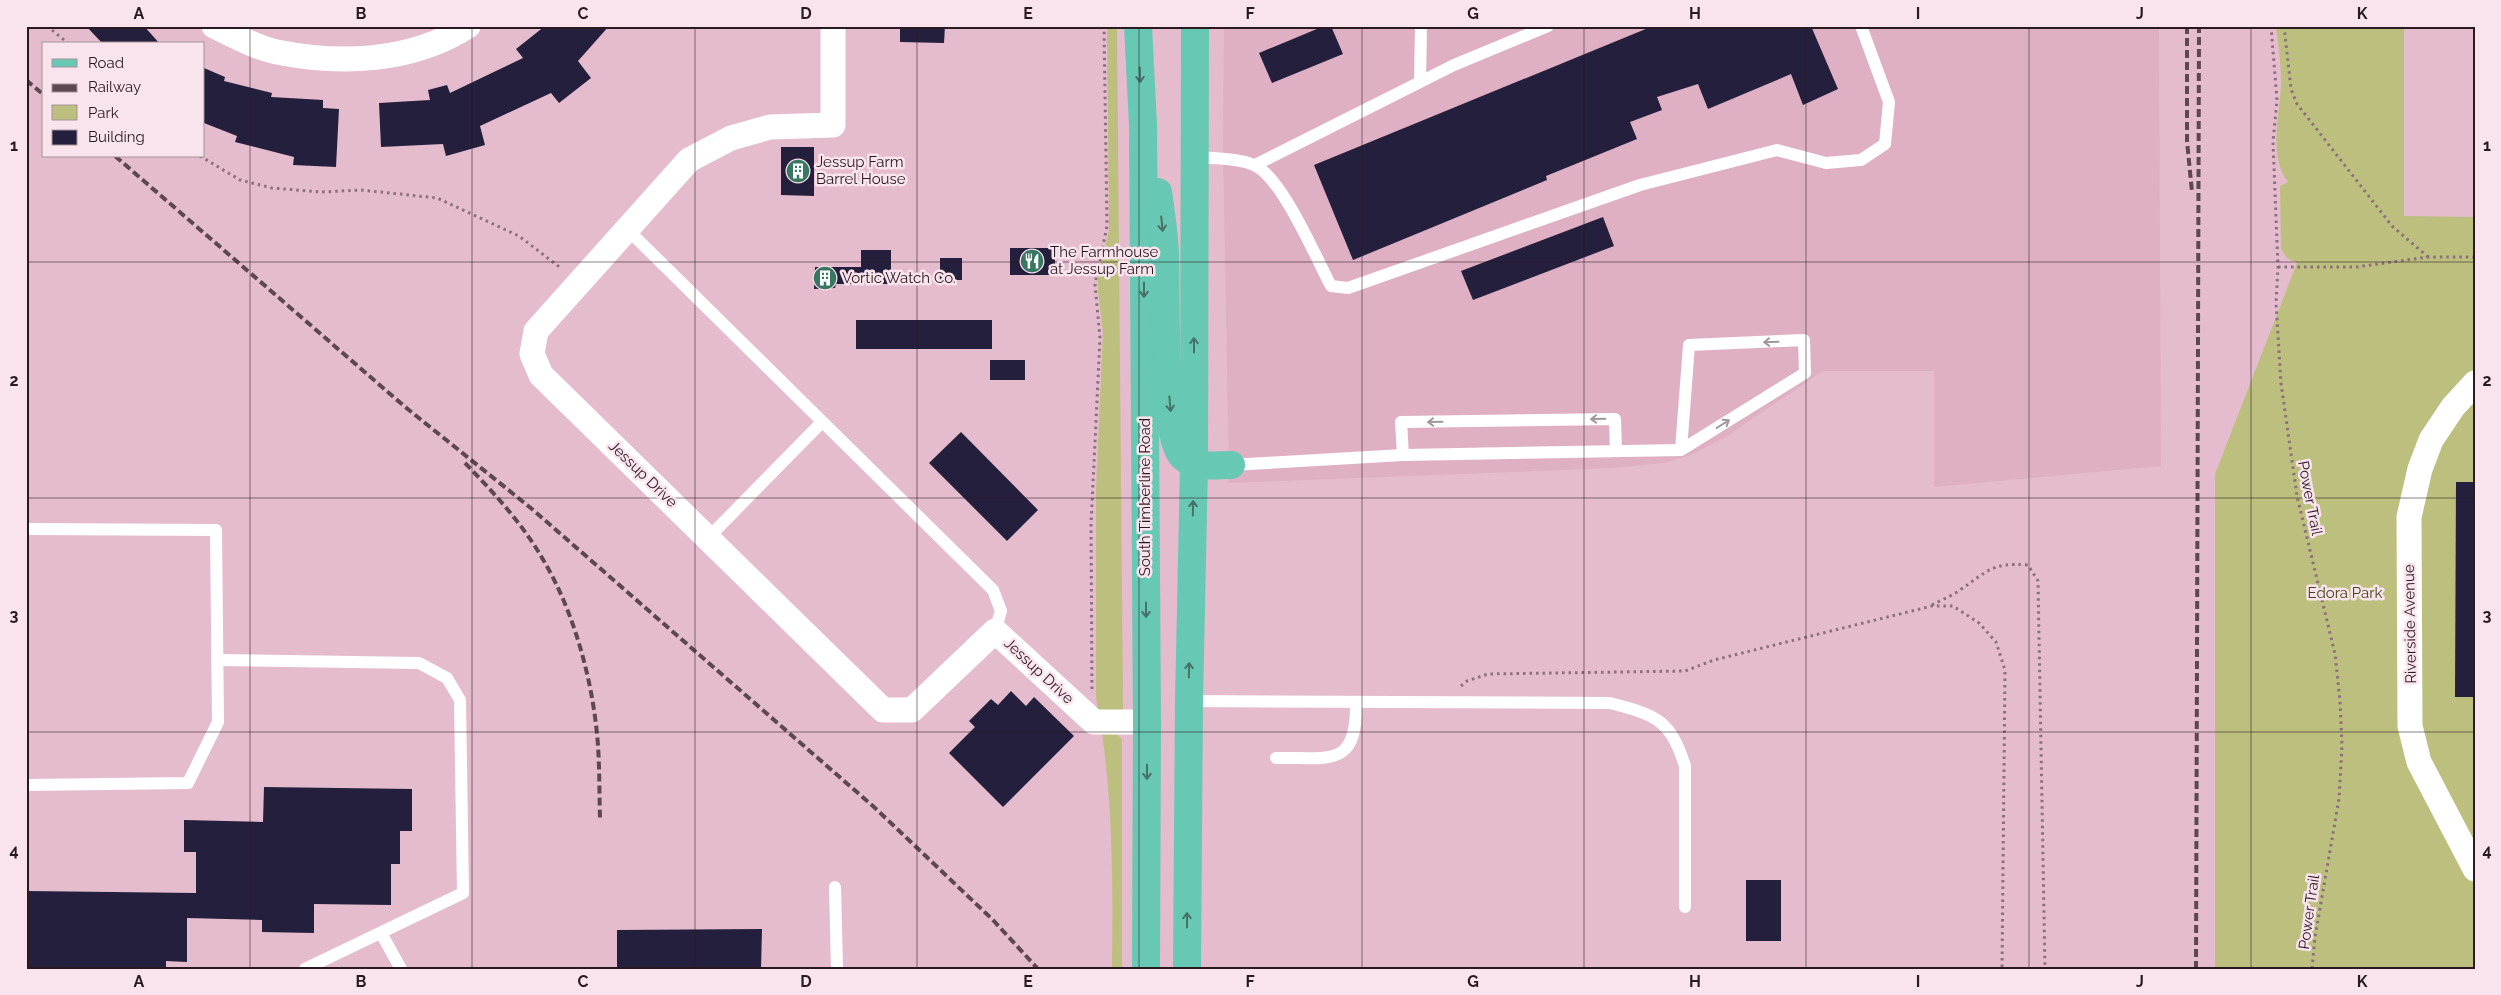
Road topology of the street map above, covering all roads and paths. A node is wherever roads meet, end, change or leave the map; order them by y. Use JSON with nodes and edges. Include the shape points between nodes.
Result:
{"nodes":[{"id":1,"x":46,"y":26,"type":"edge"},
{"id":2,"x":214,"y":26,"type":"edge"},
{"id":3,"x":468,"y":26,"type":"edge"},
{"id":4,"x":833,"y":26,"type":"edge"},
{"id":5,"x":1104,"y":26,"type":"edge"},
{"id":6,"x":1138,"y":26,"type":"edge"},
{"id":7,"x":1176,"y":26,"type":"edge"},
{"id":8,"x":1195,"y":26,"type":"edge"},
{"id":9,"x":1421,"y":26,"type":"edge"},
{"id":10,"x":1548,"y":26,"type":"edge"},
{"id":11,"x":1861,"y":26,"type":"edge"},
{"id":12,"x":2271,"y":26,"type":"edge"},
{"id":13,"x":2284,"y":26,"type":"edge"},
{"id":14,"x":66,"y":42,"type":"edge"},
{"id":15,"x":1420,"y":82,"type":"junction"},
{"id":16,"x":1142,"y":125,"type":"junction"},
{"id":17,"x":202,"y":158,"type":"edge"},
{"id":18,"x":1255,"y":165,"type":"junction"},
{"id":19,"x":1194,"y":169,"type":"junction"},
{"id":20,"x":627,"y":229,"type":"junction"},
{"id":21,"x":2428,"y":256,"type":"junction"},
{"id":22,"x":2475,"y":257,"type":"edge"},
{"id":23,"x":2278,"y":268,"type":"junction"},
{"id":24,"x":579,"y":282,"type":"junction"},
{"id":25,"x":2475,"y":383,"type":"edge"},
{"id":26,"x":822,"y":422,"type":"junction"},
{"id":27,"x":1681,"y":450,"type":"junction"},
{"id":28,"x":1616,"y":451,"type":"junction"},
{"id":29,"x":1403,"y":455,"type":"junction"},
{"id":30,"x":1194,"y":465,"type":"junction"},
{"id":31,"x":1231,"y":465,"type":"joint"},
{"id":32,"x":26,"y":529,"type":"edge"},
{"id":33,"x":708,"y":538,"type":"junction"},
{"id":34,"x":1932,"y":606,"type":"junction"},
{"id":35,"x":996,"y":631,"type":"junction"},
{"id":36,"x":218,"y":660,"type":"junction"},
{"id":37,"x":1092,"y":693,"type":"dead end"},
{"id":38,"x":1189,"y":701,"type":"junction"},
{"id":39,"x":1356,"y":703,"type":"junction"},
{"id":40,"x":1439,"y":703,"type":"junction"},
{"id":41,"x":1147,"y":722,"type":"junction"},
{"id":42,"x":1276,"y":758,"type":"dead end"},
{"id":43,"x":26,"y":785,"type":"edge"},
{"id":44,"x":2475,"y":869,"type":"edge"},
{"id":45,"x":835,"y":887,"type":"dead end"},
{"id":46,"x":1685,"y":907,"type":"dead end"},
{"id":47,"x":381,"y":933,"type":"junction"},
{"id":48,"x":305,"y":969,"type":"edge"},
{"id":49,"x":401,"y":969,"type":"edge"},
{"id":50,"x":837,"y":969,"type":"edge"},
{"id":51,"x":1146,"y":969,"type":"edge"},
{"id":52,"x":1187,"y":969,"type":"edge"},
{"id":53,"x":2002,"y":969,"type":"edge"},
{"id":54,"x":2044,"y":969,"type":"edge"},
{"id":55,"x":2312,"y":969,"type":"edge"}],
"edges":[{"from":1,"to":14,"type":"path"},
{"from":2,"to":3,"type":"street","via":[[275,52],[355,60],[420,49]]},
{"from":4,"to":20,"type":"street","name":"Jessup Drive","via":[[833,125],[770,127],[731,138],[689,160]]},
{"from":5,"to":37,"type":"path","via":[[1107,226],[1095,284],[1100,338],[1091,525]]},
{"from":6,"to":16,"type":"main road","name":"South Timberline Road","one_way":true},
{"from":7,"to":19,"type":"main road"},
{"from":8,"to":19,"type":"main road"},
{"from":9,"to":15,"type":"lane"},
{"from":10,"to":15,"type":"lane"},
{"from":11,"to":18,"type":"lane","via":[[1889,102],[1885,144],[1861,160],[1826,163],[1777,150],[1650,182],[1348,288],[1331,286],[1281,190]]},
{"from":12,"to":23,"type":"path","name":"Power Trail","via":[[2278,100],[2273,142]]},
{"from":13,"to":21,"type":"path","via":[[2291,89],[2297,104],[2392,226]]},
{"from":15,"to":18,"type":"lane"},
{"from":16,"to":30,"type":"main road","one_way":true,"via":[[1153,161],[1161,211],[1173,438],[1182,456]]},
{"from":16,"to":41,"type":"main road","name":"South Timberline Road","one_way":true},
{"from":17,"to":24,"type":"path","via":[[240,180],[272,188],[322,192],[361,190],[436,198],[519,236]]},
{"from":18,"to":19,"type":"lane","via":[[1215,158]]},
{"from":30,"to":19,"type":"main road","one_way":true},
{"from":20,"to":24,"type":"street","name":"Jessup Drive"},
{"from":20,"to":26,"type":"lane"},
{"from":21,"to":22,"type":"path"},
{"from":21,"to":23,"type":"path","via":[[2356,267]]},
{"from":23,"to":55,"type":"path","name":"Power Trail","via":[[2276,303],[2281,383],[2290,456],[2304,531],[2335,654],[2340,701],[2339,799]]},
{"from":24,"to":33,"type":"street","name":"Jessup Drive","via":[[536,331],[532,354],[541,375]]},
{"from":25,"to":44,"type":"street","name":"Riverside Avenue","via":[[2453,407],[2431,440],[2420,468],[2409,517],[2410,726],[2418,762]]},
{"from":26,"to":33,"type":"lane"},
{"from":26,"to":35,"type":"lane","via":[[993,590],[1001,611]]},
{"from":27,"to":27,"type":"lane","one_way":true,"via":[[1805,373],[1804,340],[1689,345]]},
{"from":27,"to":28,"type":"lane"},
{"from":28,"to":29,"type":"lane"},
{"from":28,"to":29,"type":"lane","one_way":true,"via":[[1615,419],[1401,422]]},
{"from":29,"to":31,"type":"lane"},
{"from":30,"to":31,"type":"main road"},
{"from":38,"to":30,"type":"main road","one_way":true},
{"from":32,"to":36,"type":"lane","via":[[216,530]]},
{"from":33,"to":35,"type":"street","name":"Jessup Drive","via":[[883,710],[912,710]]},
{"from":34,"to":40,"type":"path","via":[[1714,660],[1685,671],[1488,674],[1467,681]]},
{"from":34,"to":53,"type":"path","via":[[1953,606],[1979,623],[1996,642],[2004,670]]},
{"from":34,"to":54,"type":"path","via":[[1988,570],[2010,563],[2028,565],[2038,580]]},
{"from":35,"to":41,"type":"street","name":"Jessup Drive","via":[[1094,722]]},
{"from":36,"to":43,"type":"lane","via":[[218,722],[188,783]]},
{"from":36,"to":47,"type":"lane","via":[[419,663],[447,678],[460,700],[463,893]]},
{"from":38,"to":39,"type":"lane"},
{"from":52,"to":38,"type":"main road","one_way":true},
{"from":39,"to":40,"type":"lane"},
{"from":39,"to":42,"type":"lane","via":[[1357,728],[1352,743],[1343,752],[1332,757]]},
{"from":40,"to":46,"type":"lane","via":[[1610,704],[1651,716],[1668,728],[1685,766]]},
{"from":41,"to":51,"type":"main road","name":"South Timberline Road","one_way":true},
{"from":45,"to":50,"type":"lane"},
{"from":47,"to":48,"type":"lane"},
{"from":47,"to":49,"type":"lane"}]}
